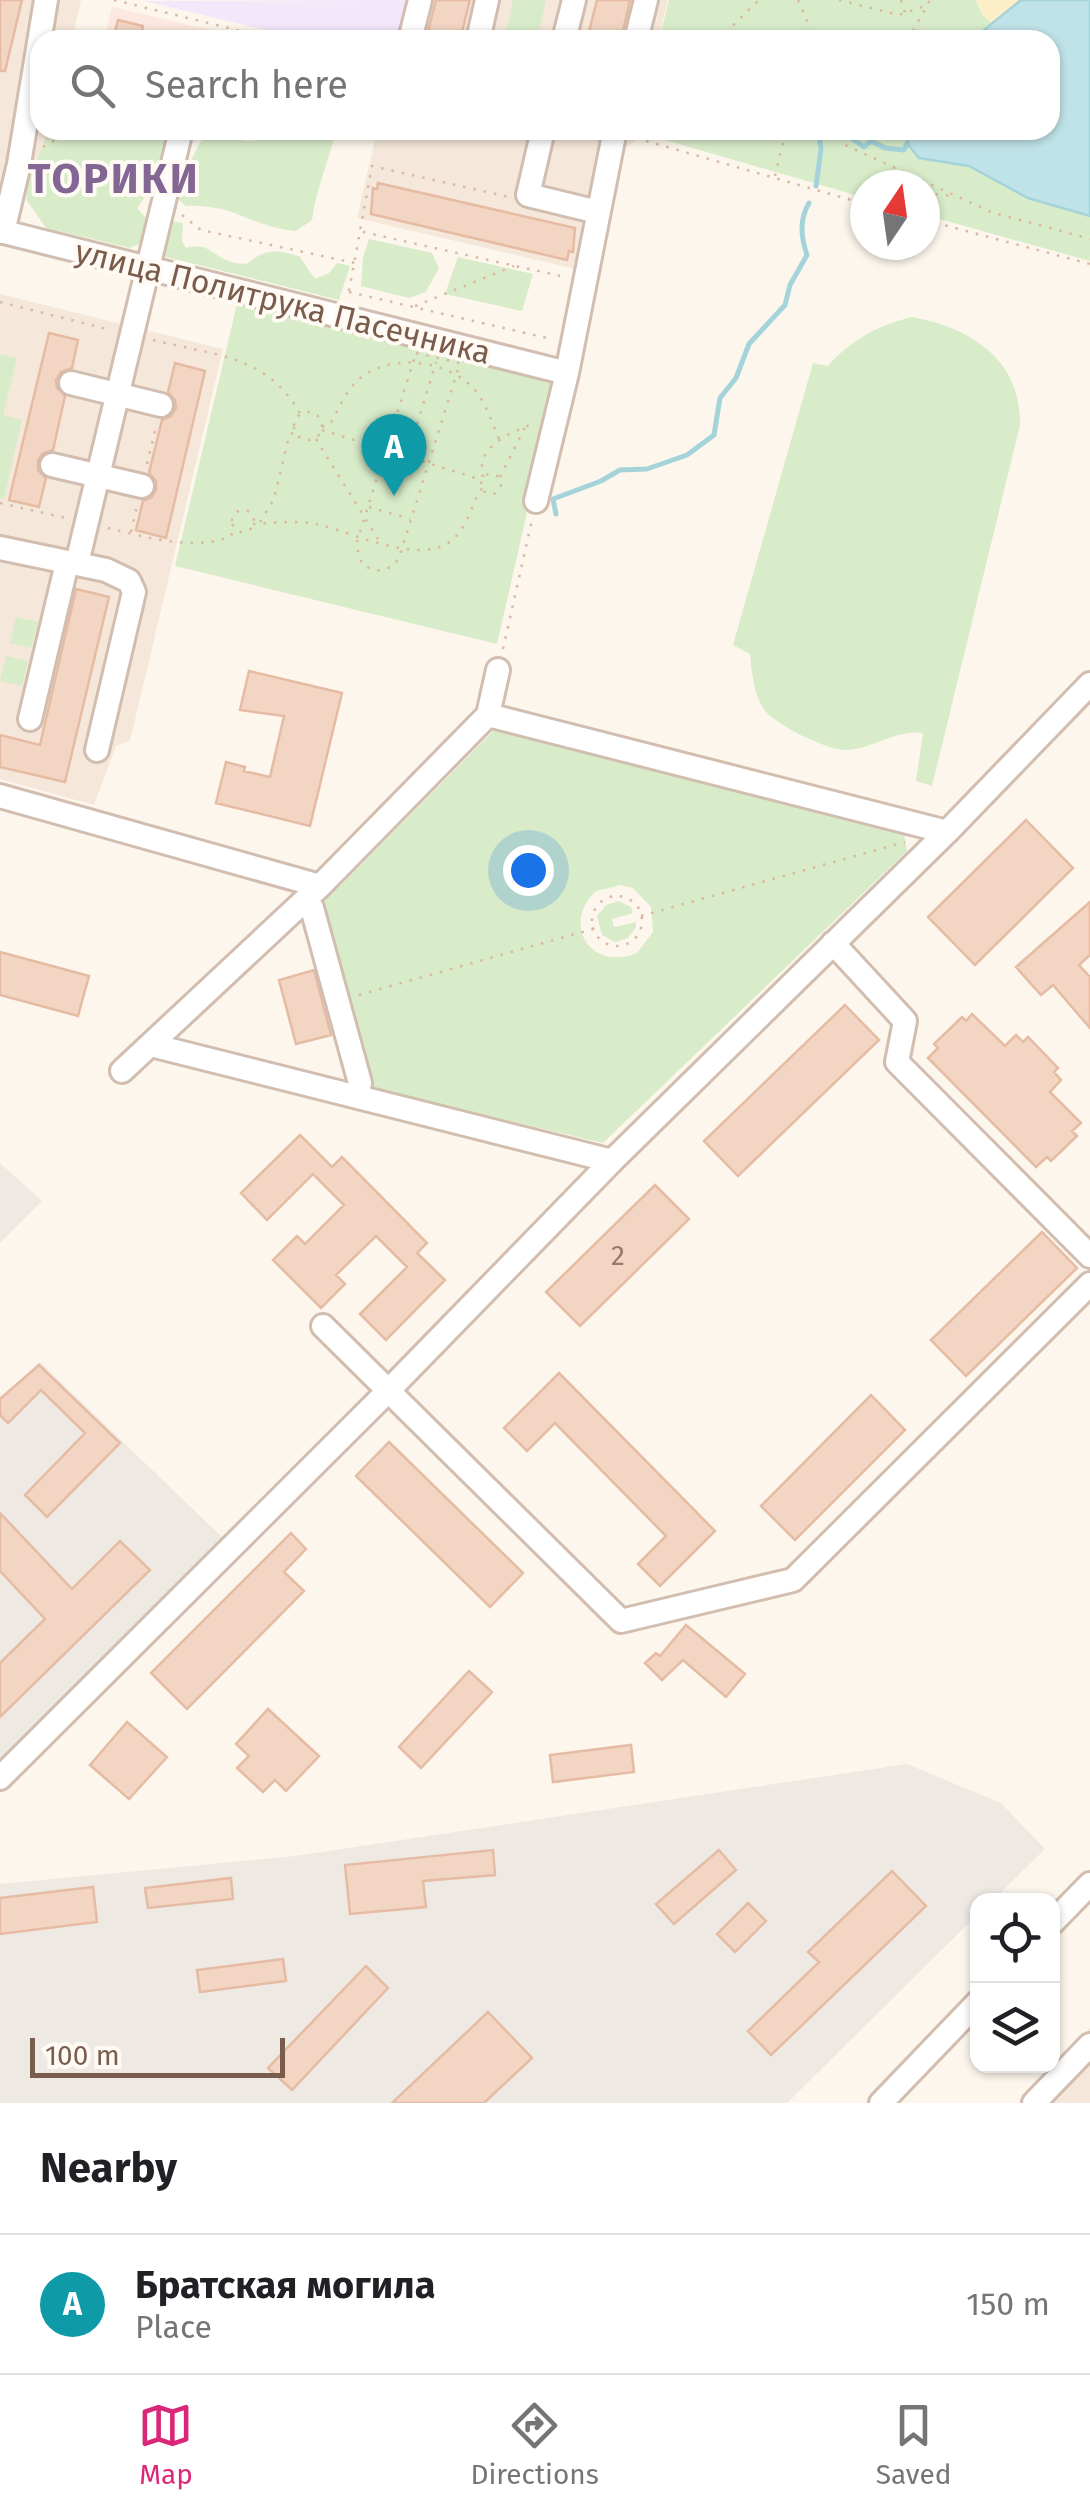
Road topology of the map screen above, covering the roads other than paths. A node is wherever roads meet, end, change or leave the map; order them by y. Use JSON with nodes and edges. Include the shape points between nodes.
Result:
{"nodes":[{"id":1,"x":46,"y":0,"type":"edge"},
{"id":2,"x":420,"y":0,"type":"edge"},
{"id":3,"x":488,"y":0,"type":"edge"},
{"id":4,"x":574,"y":0,"type":"edge"},
{"id":5,"x":646,"y":0,"type":"edge"},
{"id":6,"x":41,"y":30,"type":"edge"},
{"id":7,"x":412,"y":30,"type":"edge"},
{"id":8,"x":480,"y":30,"type":"edge"},
{"id":9,"x":566,"y":30,"type":"edge"},
{"id":10,"x":638,"y":30,"type":"edge"},
{"id":11,"x":30,"y":96,"type":"edge"},
{"id":12,"x":179,"y":140,"type":"edge"},
{"id":13,"x":541,"y":140,"type":"edge"},
{"id":14,"x":618,"y":140,"type":"edge"},
{"id":15,"x":598,"y":212,"type":"junction"},
{"id":16,"x":2,"y":232,"type":"edge"},
{"id":17,"x":148,"y":268,"type":"junction"},
{"id":18,"x":566,"y":373,"type":"junction"},
{"id":19,"x":71,"y":384,"type":"dead end"},
{"id":20,"x":117,"y":394,"type":"junction"},
{"id":21,"x":161,"y":405,"type":"dead end"},
{"id":22,"x":52,"y":464,"type":"dead end"},
{"id":23,"x":98,"y":476,"type":"junction"},
{"id":24,"x":142,"y":486,"type":"dead end"},
{"id":25,"x":536,"y":501,"type":"road end"},
{"id":26,"x":0,"y":548,"type":"edge"},
{"id":27,"x":72,"y":564,"type":"junction"},
{"id":28,"x":498,"y":670,"type":"road end"},
{"id":29,"x":1090,"y":684,"type":"edge"},
{"id":30,"x":488,"y":714,"type":"junction"},
{"id":31,"x":30,"y":719,"type":"dead end"},
{"id":32,"x":96,"y":750,"type":"dead end"},
{"id":33,"x":0,"y":796,"type":"edge"},
{"id":34,"x":947,"y":832,"type":"junction"},
{"id":35,"x":312,"y":893,"type":"junction"},
{"id":36,"x":834,"y":943,"type":"junction"},
{"id":37,"x":152,"y":1045,"type":"junction"},
{"id":38,"x":122,"y":1071,"type":"dead end"},
{"id":39,"x":357,"y":1096,"type":"junction"},
{"id":40,"x":612,"y":1161,"type":"junction"},
{"id":41,"x":1090,"y":1256,"type":"edge"},
{"id":42,"x":1090,"y":1284,"type":"edge"},
{"id":43,"x":322,"y":1326,"type":"dead end"},
{"id":44,"x":389,"y":1390,"type":"junction"},
{"id":45,"x":0,"y":1778,"type":"edge"},
{"id":46,"x":1089,"y":1889,"type":"edge"},
{"id":47,"x":1060,"y":1916,"type":"edge"},
{"id":48,"x":970,"y":2010,"type":"edge"},
{"id":49,"x":1090,"y":2045,"type":"edge"},
{"id":50,"x":880,"y":2103,"type":"edge"},
{"id":51,"x":1034,"y":2103,"type":"edge"}],
"edges":[{"from":1,"to":6,"type":"street"},
{"from":2,"to":7,"type":"street"},
{"from":3,"to":8,"type":"street"},
{"from":4,"to":9,"type":"street"},
{"from":5,"to":10,"type":"street"},
{"from":11,"to":16,"type":"street"},
{"from":12,"to":17,"type":"street"},
{"from":13,"to":15,"type":"street","via":[[528,195]]},
{"from":14,"to":15,"type":"street"},
{"from":15,"to":18,"type":"street"},
{"from":16,"to":17,"type":"street","name":"улица Политрука Пасечника"},
{"from":17,"to":18,"type":"street","name":"улица Политрука Пасечника"},
{"from":17,"to":20,"type":"street"},
{"from":18,"to":25,"type":"street"},
{"from":19,"to":20,"type":"street"},
{"from":20,"to":21,"type":"street"},
{"from":20,"to":23,"type":"street"},
{"from":22,"to":23,"type":"street"},
{"from":23,"to":24,"type":"street"},
{"from":23,"to":27,"type":"street"},
{"from":26,"to":27,"type":"street"},
{"from":27,"to":31,"type":"street"},
{"from":27,"to":32,"type":"street","via":[[119,575],[134,592]]},
{"from":28,"to":30,"type":"street"},
{"from":29,"to":34,"type":"street"},
{"from":30,"to":34,"type":"street"},
{"from":30,"to":35,"type":"street"},
{"from":33,"to":35,"type":"street"},
{"from":34,"to":36,"type":"street"},
{"from":35,"to":37,"type":"street"},
{"from":35,"to":39,"type":"street","via":[[360,1083]]},
{"from":36,"to":40,"type":"street"},
{"from":36,"to":41,"type":"street","via":[[905,1020],[897,1062]]},
{"from":37,"to":38,"type":"street"},
{"from":37,"to":39,"type":"street"},
{"from":39,"to":40,"type":"street"},
{"from":40,"to":44,"type":"street"},
{"from":42,"to":44,"type":"street","via":[[793,1580],[620,1620]]},
{"from":43,"to":44,"type":"street"},
{"from":44,"to":45,"type":"street"},
{"from":46,"to":47,"type":"street"},
{"from":48,"to":50,"type":"street"},
{"from":49,"to":51,"type":"street"}]}
